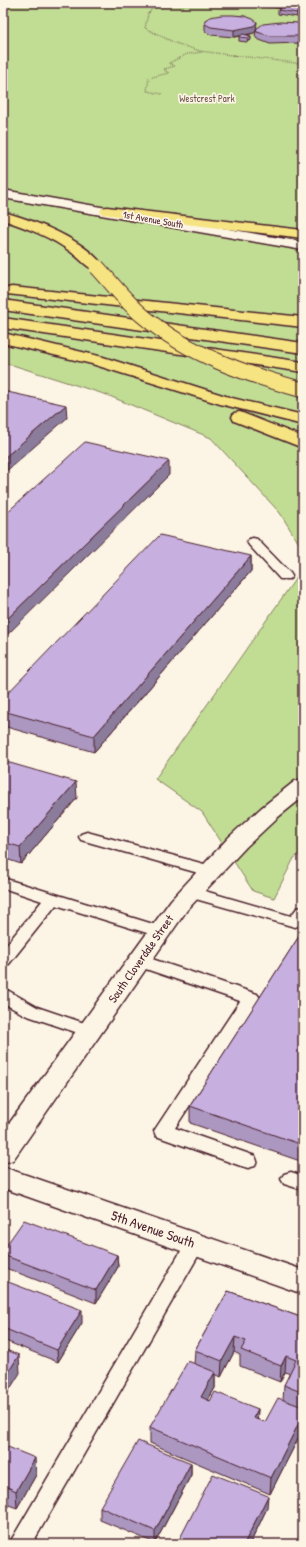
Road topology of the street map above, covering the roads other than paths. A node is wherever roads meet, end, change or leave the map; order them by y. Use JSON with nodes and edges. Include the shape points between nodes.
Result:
{"nodes":[{"id":1,"x":262,"y":3,"type":"edge"},
{"id":2,"x":303,"y":8,"type":"edge"},
{"id":3,"x":3,"y":194,"type":"edge"},
{"id":4,"x":106,"y":211,"type":"junction"},
{"id":5,"x":3,"y":216,"type":"edge"},
{"id":6,"x":303,"y":234,"type":"edge"},
{"id":7,"x":303,"y":246,"type":"edge"},
{"id":8,"x":3,"y":290,"type":"edge"},
{"id":9,"x":3,"y":305,"type":"edge"},
{"id":10,"x":303,"y":322,"type":"edge"},
{"id":11,"x":3,"y":323,"type":"edge"},
{"id":12,"x":3,"y":338,"type":"edge"},
{"id":13,"x":303,"y":348,"type":"edge"},
{"id":14,"x":303,"y":367,"type":"edge"},
{"id":15,"x":135,"y":373,"type":"junction"},
{"id":16,"x":303,"y":390,"type":"edge"},
{"id":17,"x":303,"y":420,"type":"edge"},
{"id":18,"x":303,"y":443,"type":"edge"},
{"id":19,"x":254,"y":542,"type":"dead end"},
{"id":20,"x":285,"y":576,"type":"dead end"},
{"id":21,"x":303,"y":786,"type":"edge"},
{"id":22,"x":87,"y":837,"type":"dead end"},
{"id":23,"x":209,"y":871,"type":"junction"},
{"id":24,"x":3,"y":883,"type":"edge"},
{"id":25,"x":191,"y":892,"type":"junction"},
{"id":26,"x":52,"y":899,"type":"junction"},
{"id":27,"x":303,"y":912,"type":"edge"},
{"id":28,"x":160,"y":932,"type":"junction"},
{"id":29,"x":3,"y":960,"type":"edge"},
{"id":30,"x":140,"y":961,"type":"junction"},
{"id":31,"x":3,"y":995,"type":"edge"},
{"id":32,"x":90,"y":1031,"type":"junction"},
{"id":33,"x":3,"y":1153,"type":"edge"},
{"id":34,"x":248,"y":1161,"type":"dead end"},
{"id":35,"x":3,"y":1177,"type":"edge"},
{"id":36,"x":195,"y":1244,"type":"junction"},
{"id":37,"x":303,"y":1282,"type":"edge"},
{"id":38,"x":20,"y":1544,"type":"edge"}],
"edges":[{"from":1,"to":2,"type":"lane"},
{"from":3,"to":4,"type":"main road","name":"1st Avenue South"},
{"from":4,"to":6,"type":"highway"},
{"from":4,"to":7,"type":"main road","name":"1st Avenue South"},
{"from":5,"to":16,"type":"highway","bridge":true,"via":[[48,232],[84,254],[142,315],[167,334],[201,354],[271,381]]},
{"from":8,"to":10,"type":"highway"},
{"from":9,"to":13,"type":"highway"},
{"from":11,"to":14,"type":"highway"},
{"from":12,"to":15,"type":"highway","via":[[67,352]]},
{"from":15,"to":17,"type":"highway"},
{"from":15,"to":18,"type":"highway"},
{"from":19,"to":20,"type":"lane"},
{"from":21,"to":23,"type":"main road","name":"South Cloverdale Street","via":[[252,828]]},
{"from":22,"to":23,"type":"lane"},
{"from":23,"to":25,"type":"main road","name":"South Cloverdale Street"},
{"from":24,"to":26,"type":"lane"},
{"from":25,"to":27,"type":"lane","via":[[295,922]]},
{"from":25,"to":28,"type":"main road","name":"South Cloverdale Street"},
{"from":26,"to":28,"type":"lane"},
{"from":26,"to":29,"type":"lane"},
{"from":28,"to":30,"type":"main road","name":"South Cloverdale Street"},
{"from":30,"to":32,"type":"main road","name":"South Cloverdale Street"},
{"from":30,"to":34,"type":"lane","via":[[251,998],[163,1131]]},
{"from":31,"to":32,"type":"lane","via":[[31,1011]]},
{"from":32,"to":33,"type":"main road","name":"South Cloverdale Street"},
{"from":35,"to":36,"type":"main road","name":"5th Avenue South"},
{"from":36,"to":37,"type":"main road","name":"5th Avenue South"},
{"from":36,"to":38,"type":"lane"}]}
